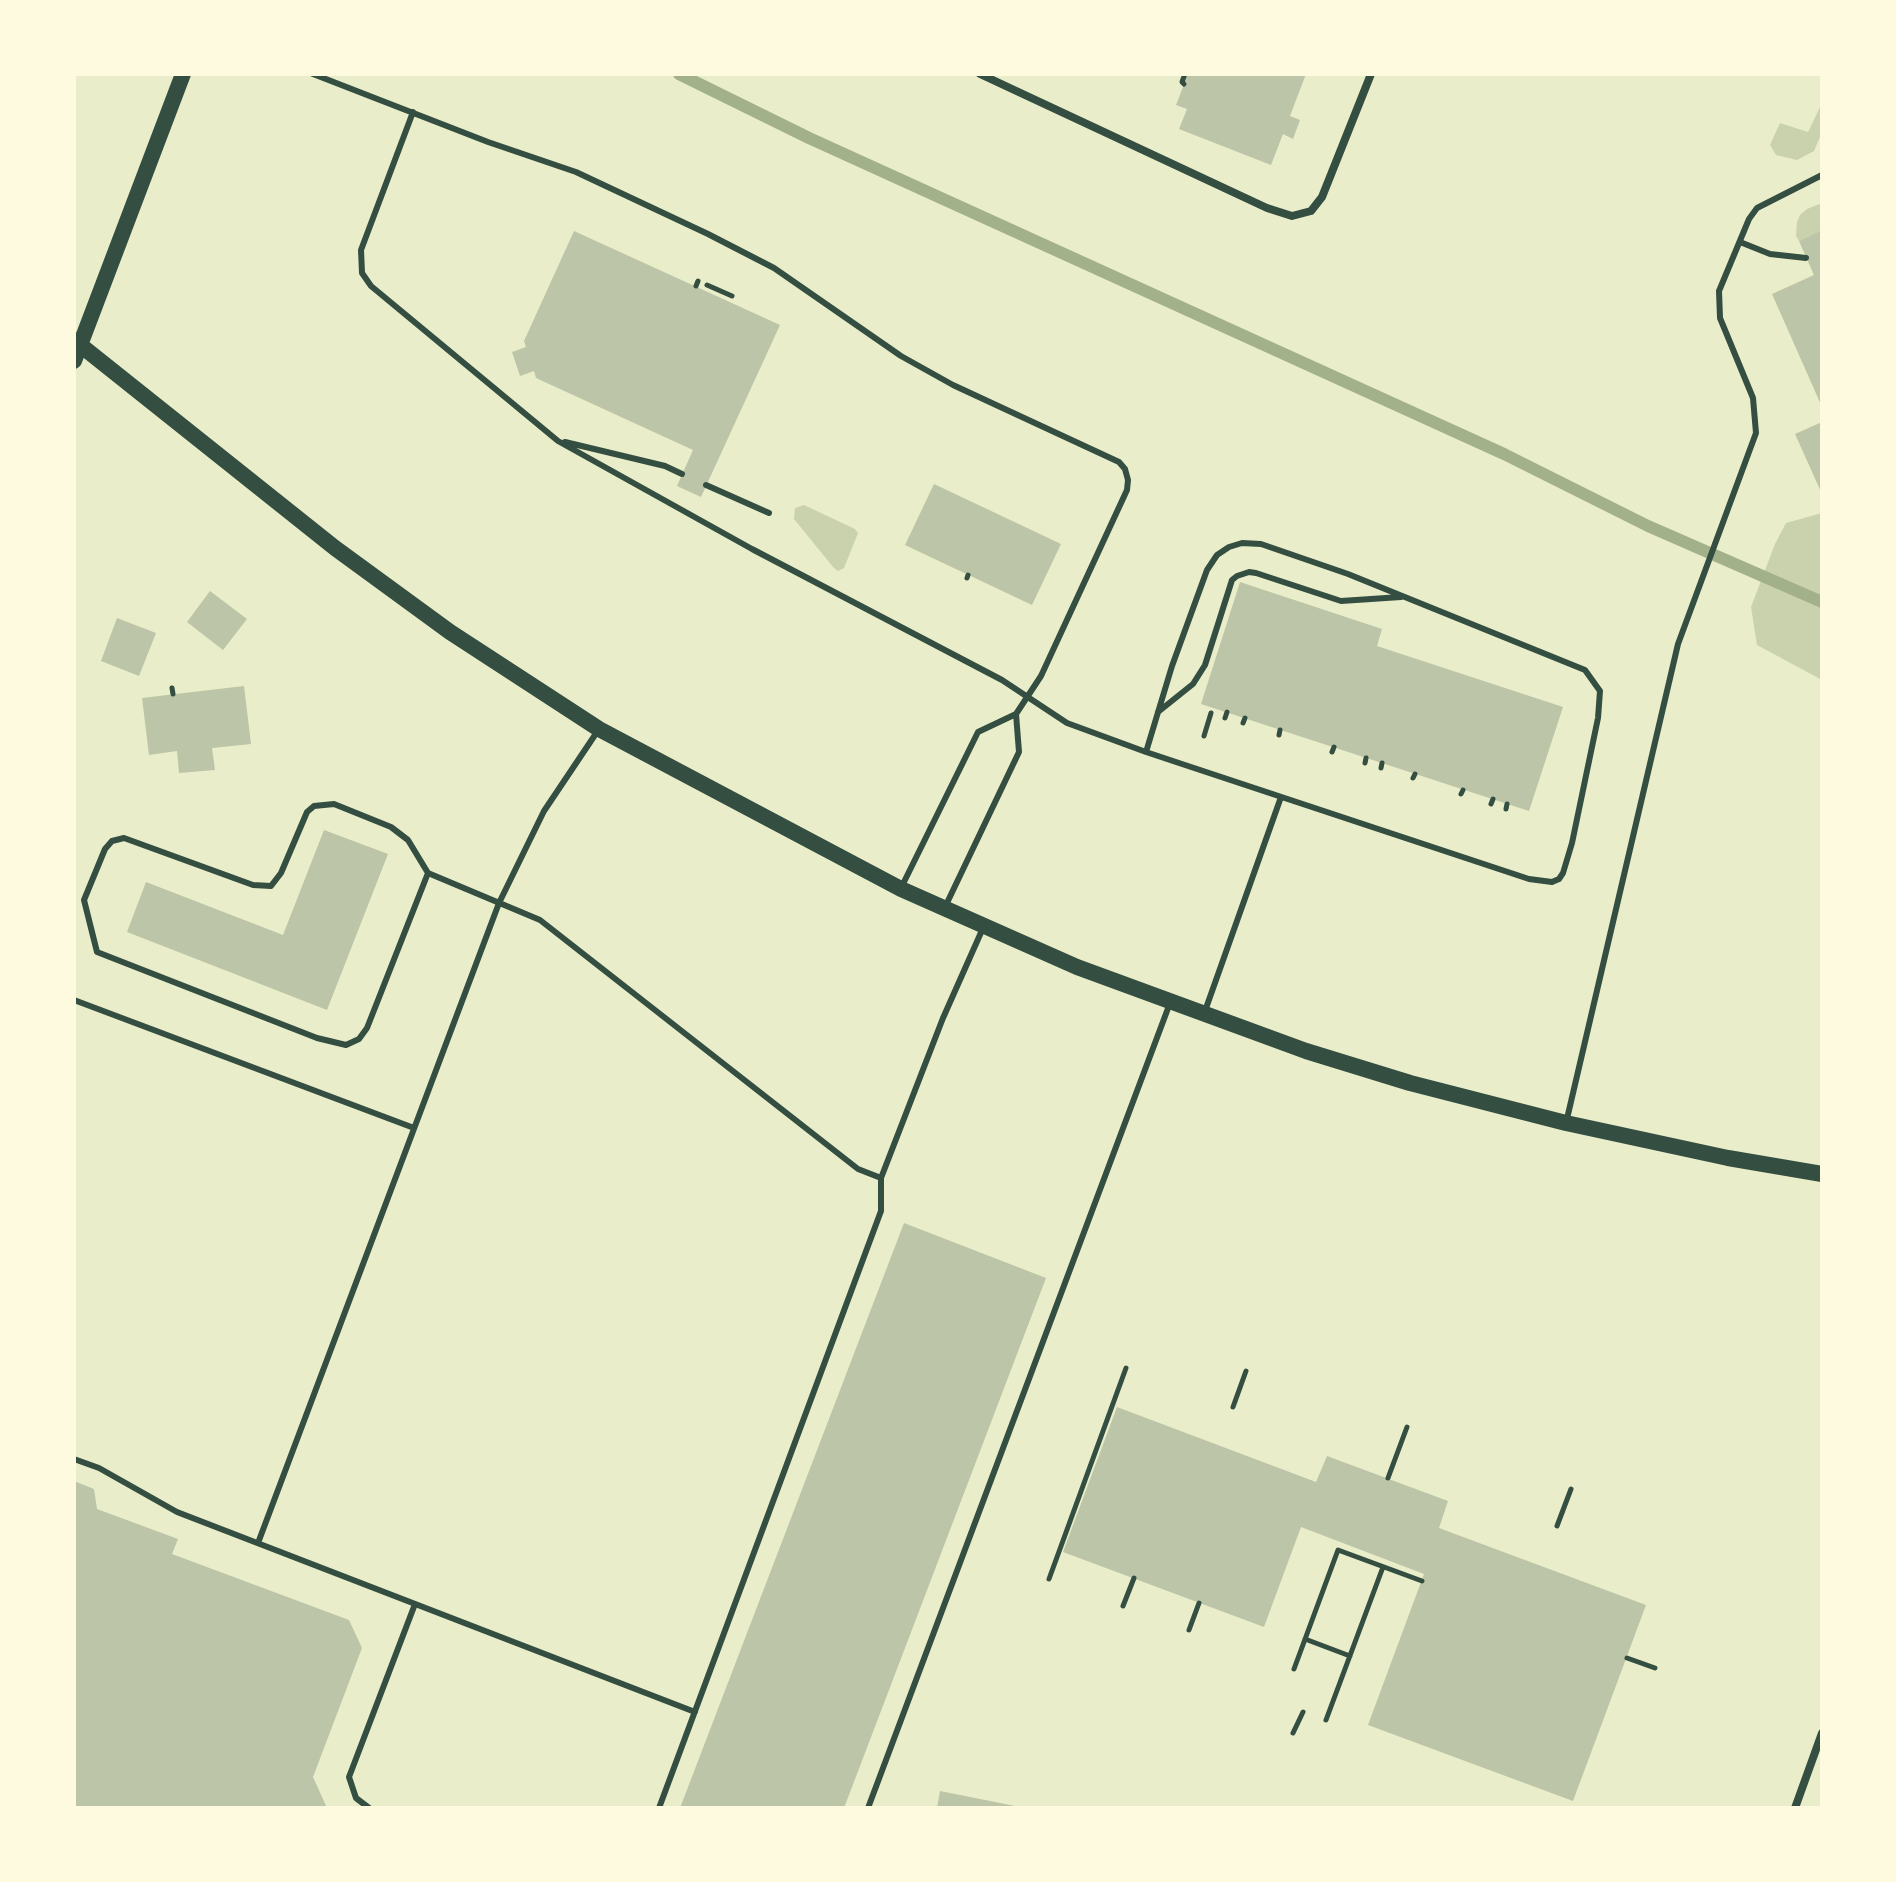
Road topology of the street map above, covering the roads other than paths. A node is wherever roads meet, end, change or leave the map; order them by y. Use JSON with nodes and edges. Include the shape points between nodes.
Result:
{"nodes":[{"id":1,"x":183,"y":74,"type":"edge"},
{"id":2,"x":313,"y":74,"type":"edge"},
{"id":3,"x":980,"y":74,"type":"edge"},
{"id":4,"x":1371,"y":74,"type":"edge"},
{"id":5,"x":413,"y":112,"type":"junction"},
{"id":6,"x":1822,"y":175,"type":"edge"},
{"id":7,"x":1740,"y":242,"type":"junction"},
{"id":8,"x":1806,"y":258,"type":"dead end"},
{"id":9,"x":76,"y":349,"type":"edge"},
{"id":10,"x":558,"y":441,"type":"junction"},
{"id":11,"x":682,"y":474,"type":"dead end"},
{"id":12,"x":706,"y":485,"type":"dead end"},
{"id":13,"x":769,"y":513,"type":"dead end"},
{"id":14,"x":1405,"y":597,"type":"junction"},
{"id":15,"x":1027,"y":697,"type":"junction"},
{"id":16,"x":1158,"y":712,"type":"junction"},
{"id":17,"x":1016,"y":714,"type":"junction"},
{"id":18,"x":599,"y":729,"type":"junction"},
{"id":19,"x":1146,"y":752,"type":"junction"},
{"id":20,"x":1281,"y":797,"type":"junction"},
{"id":21,"x":428,"y":873,"type":"junction"},
{"id":22,"x":901,"y":889,"type":"junction"},
{"id":23,"x":74,"y":896,"type":"edge"},
{"id":24,"x":84,"y":900,"type":"junction"},
{"id":25,"x":499,"y":903,"type":"junction"},
{"id":26,"x":944,"y":910,"type":"junction"},
{"id":27,"x":983,"y":928,"type":"junction"},
{"id":28,"x":74,"y":1000,"type":"edge"},
{"id":29,"x":1171,"y":1002,"type":"junction"},
{"id":30,"x":1204,"y":1014,"type":"junction"},
{"id":31,"x":1566,"y":1123,"type":"junction"},
{"id":32,"x":414,"y":1128,"type":"junction"},
{"id":33,"x":1822,"y":1174,"type":"edge"},
{"id":34,"x":881,"y":1178,"type":"junction"},
{"id":35,"x":74,"y":1459,"type":"edge"},
{"id":36,"x":258,"y":1543,"type":"junction"},
{"id":37,"x":415,"y":1604,"type":"junction"},
{"id":38,"x":695,"y":1712,"type":"junction"},
{"id":39,"x":1822,"y":1733,"type":"edge"},
{"id":40,"x":369,"y":1808,"type":"edge"},
{"id":41,"x":659,"y":1808,"type":"edge"},
{"id":42,"x":868,"y":1808,"type":"edge"},
{"id":43,"x":1795,"y":1808,"type":"edge"}],
"edges":[{"from":1,"to":9,"type":"main road"},
{"from":2,"to":5,"type":"lane"},
{"from":3,"to":4,"type":"street","via":[[1292,216],[1311,211],[1322,197]]},
{"from":5,"to":10,"type":"lane","via":[[361,250],[362,273],[371,286]]},
{"from":5,"to":15,"type":"lane","via":[[576,172],[708,234],[774,268],[940,378],[1119,462],[1127,490]]},
{"from":6,"to":7,"type":"lane","via":[[1757,208]]},
{"from":7,"to":8,"type":"lane","via":[[1770,254]]},
{"from":7,"to":31,"type":"lane","via":[[1718,305],[1753,398],[1756,433],[1678,644]]},
{"from":9,"to":18,"type":"main road","via":[[450,632]]},
{"from":10,"to":11,"type":"lane"},
{"from":10,"to":15,"type":"lane"},
{"from":12,"to":13,"type":"lane"},
{"from":14,"to":16,"type":"lane","via":[[1341,601],[1256,573],[1237,576],[1205,665],[1193,684]]},
{"from":14,"to":16,"type":"lane","via":[[1261,544],[1229,547],[1207,570]]},
{"from":14,"to":20,"type":"lane","via":[[1585,670],[1594,680],[1600,691],[1598,718],[1563,873],[1552,882],[1529,879]]},
{"from":15,"to":17,"type":"lane"},
{"from":15,"to":19,"type":"lane","via":[[1067,723]]},
{"from":16,"to":19,"type":"lane"},
{"from":17,"to":22,"type":"lane","via":[[978,732]]},
{"from":17,"to":26,"type":"lane","via":[[1019,752]]},
{"from":18,"to":22,"type":"main road"},
{"from":18,"to":25,"type":"lane","via":[[544,811]]},
{"from":19,"to":20,"type":"lane"},
{"from":20,"to":30,"type":"lane"},
{"from":21,"to":24,"type":"lane","via":[[408,840],[391,827],[324,803],[307,812],[271,886],[253,885],[124,838],[105,849]]},
{"from":21,"to":24,"type":"lane","via":[[367,1028],[346,1045],[97,952]]},
{"from":21,"to":25,"type":"lane"},
{"from":22,"to":26,"type":"main road"},
{"from":23,"to":24,"type":"lane"},
{"from":25,"to":32,"type":"lane"},
{"from":25,"to":34,"type":"lane","via":[[540,920],[858,1169]]},
{"from":26,"to":27,"type":"main road"},
{"from":27,"to":29,"type":"main road"},
{"from":27,"to":34,"type":"lane"},
{"from":28,"to":32,"type":"lane"},
{"from":29,"to":30,"type":"main road"},
{"from":29,"to":42,"type":"lane"},
{"from":30,"to":31,"type":"main road","via":[[1395,1078]]},
{"from":31,"to":33,"type":"main road"},
{"from":32,"to":36,"type":"lane"},
{"from":34,"to":38,"type":"lane","via":[[881,1211]]},
{"from":35,"to":36,"type":"lane","via":[[177,1512]]},
{"from":36,"to":37,"type":"lane"},
{"from":37,"to":38,"type":"lane"},
{"from":37,"to":40,"type":"lane","via":[[349,1777],[356,1798]]},
{"from":38,"to":41,"type":"lane"},
{"from":39,"to":43,"type":"street"}]}
